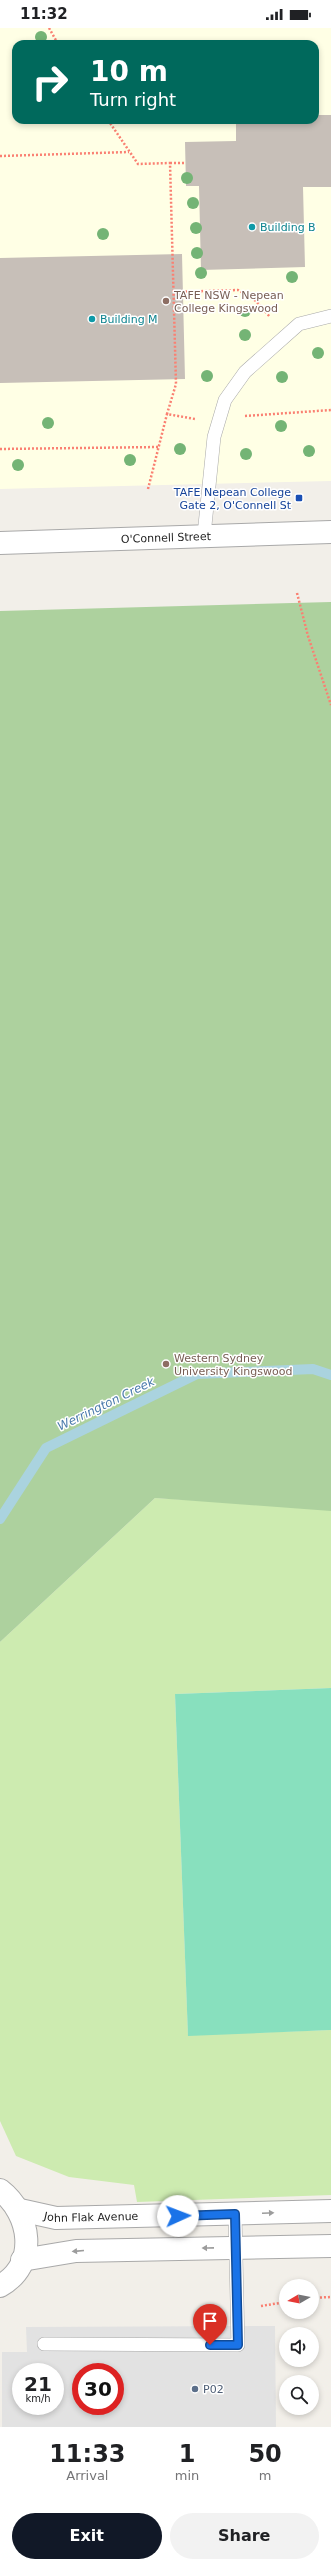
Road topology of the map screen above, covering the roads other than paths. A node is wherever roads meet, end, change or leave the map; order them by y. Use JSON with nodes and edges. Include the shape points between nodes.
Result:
{"nodes":[{"id":1,"x":331,"y":316,"type":"edge"},
{"id":2,"x":331,"y":532,"type":"edge"},
{"id":3,"x":204,"y":535,"type":"junction"},
{"id":4,"x":0,"y":543,"type":"edge"},
{"id":5,"x":0,"y":2190,"type":"edge"},
{"id":6,"x":20,"y":2210,"type":"junction"},
{"id":7,"x":331,"y":2211,"type":"edge"},
{"id":8,"x":235,"y":2214,"type":"junction"},
{"id":9,"x":331,"y":2246,"type":"edge"},
{"id":10,"x":237,"y":2248,"type":"junction"},
{"id":11,"x":22,"y":2260,"type":"junction"},
{"id":12,"x":0,"y":2286,"type":"edge"},
{"id":13,"x":44,"y":2344,"type":"dead end"}],
"edges":[{"from":1,"to":3,"type":"lane","via":[[299,324],[245,372],[225,400],[214,437]]},
{"from":2,"to":3,"type":"street","name":"O'Connell Street"},
{"from":3,"to":4,"type":"street","name":"O'Connell Street"},
{"from":5,"to":6,"type":"street"},
{"from":6,"to":8,"type":"street","name":"John Flak Avenue","via":[[56,2218]]},
{"from":6,"to":11,"type":"street","via":[[26,2226]]},
{"from":8,"to":7,"type":"street","name":"John Flak Avenue","one_way":true},
{"from":8,"to":10,"type":"lane"},
{"from":9,"to":10,"type":"street"},
{"from":10,"to":11,"type":"street","one_way":true,"via":[[76,2251]]},
{"from":10,"to":13,"type":"lane","via":[[238,2345]]},
{"from":11,"to":12,"type":"street","via":[[15,2273]]}]}
